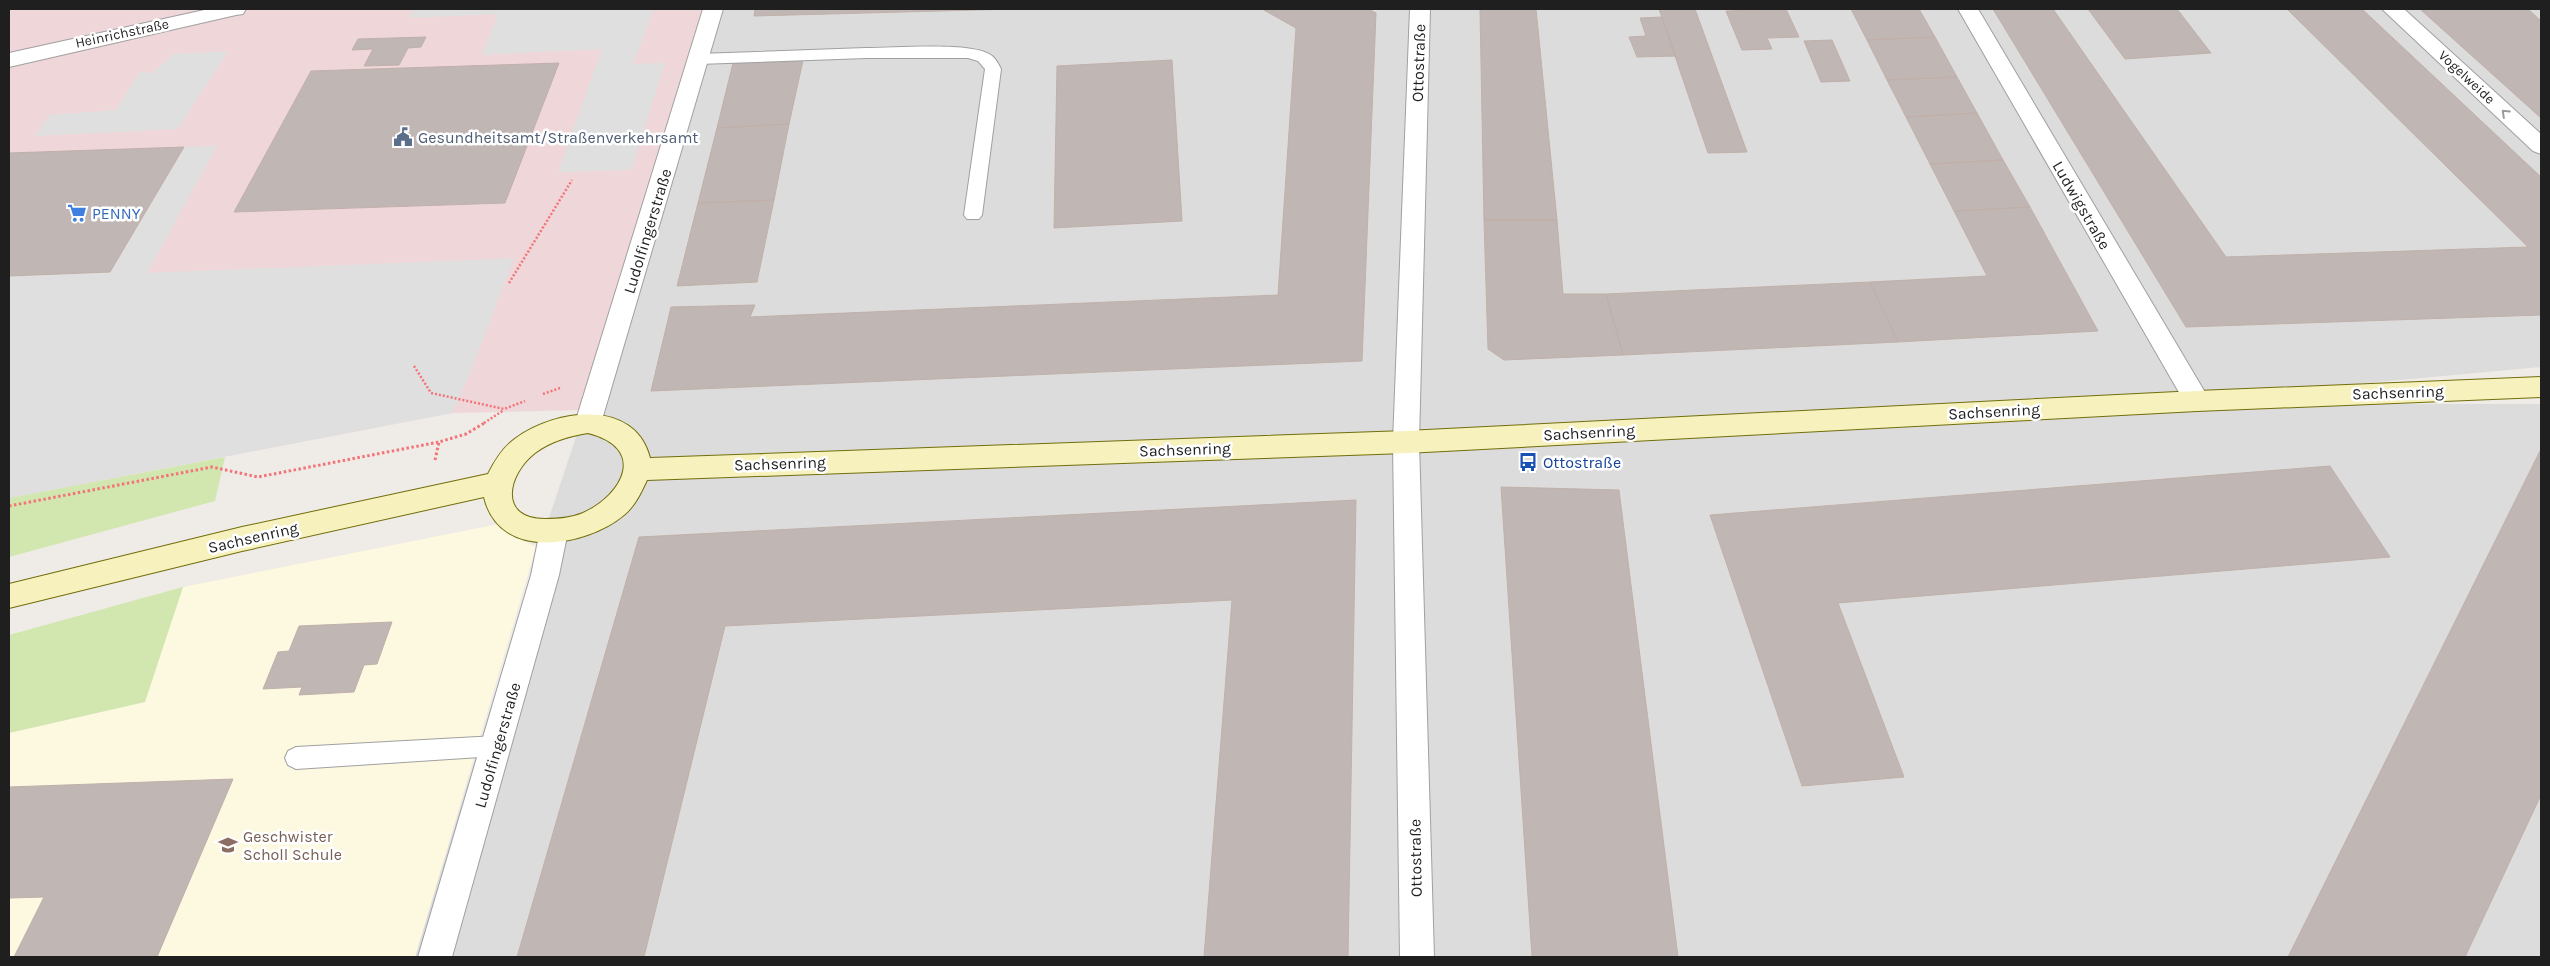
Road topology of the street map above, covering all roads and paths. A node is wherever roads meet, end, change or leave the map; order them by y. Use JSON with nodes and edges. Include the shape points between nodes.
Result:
{"nodes":[{"id":1,"x":236,"y":9,"type":"edge"},
{"id":2,"x":713,"y":9,"type":"edge"},
{"id":3,"x":1420,"y":9,"type":"edge"},
{"id":4,"x":1968,"y":9,"type":"edge"},
{"id":5,"x":2392,"y":9,"type":"edge"},
{"id":6,"x":698,"y":59,"type":"junction"},
{"id":7,"x":9,"y":60,"type":"edge"},
{"id":8,"x":2541,"y":146,"type":"edge"},
{"id":9,"x":572,"y":180,"type":"dead end"},
{"id":10,"x":973,"y":215,"type":"dead end"},
{"id":11,"x":509,"y":283,"type":"dead end"},
{"id":12,"x":414,"y":366,"type":"dead end"},
{"id":13,"x":601,"y":381,"type":"junction"},
{"id":14,"x":2541,"y":387,"type":"edge"},
{"id":15,"x":539,"y":396,"type":"dead end"},
{"id":16,"x":530,"y":399,"type":"dead end"},
{"id":17,"x":2197,"y":401,"type":"junction"},
{"id":18,"x":504,"y":409,"type":"junction"},
{"id":19,"x":588,"y":424,"type":"junction"},
{"id":20,"x":439,"y":442,"type":"junction"},
{"id":21,"x":1406,"y":442,"type":"junction"},
{"id":22,"x":637,"y":470,"type":"junction"},
{"id":23,"x":499,"y":483,"type":"junction"},
{"id":24,"x":426,"y":499,"type":"junction"},
{"id":25,"x":9,"y":506,"type":"edge"},
{"id":26,"x":554,"y":531,"type":"junction"},
{"id":27,"x":9,"y":596,"type":"edge"},
{"id":28,"x":496,"y":746,"type":"junction"},
{"id":29,"x":296,"y":758,"type":"dead end"},
{"id":30,"x":436,"y":957,"type":"edge"},
{"id":31,"x":1417,"y":957,"type":"edge"}],
"edges":[{"from":1,"to":7,"type":"street","name":"Heinrichstraße"},
{"from":2,"to":6,"type":"street","name":"Ludolfingerstraße"},
{"from":3,"to":21,"type":"street","name":"Ottostraße"},
{"from":4,"to":17,"type":"street","name":"Ludwigstraße"},
{"from":8,"to":5,"type":"street","name":"Vogelweide","one_way":true},
{"from":6,"to":10,"type":"lane","via":[[866,53],[981,55],[990,61],[993,70]]},
{"from":6,"to":13,"type":"street","name":"Ludolfingerstraße"},
{"from":9,"to":11,"type":"path"},
{"from":12,"to":18,"type":"path","via":[[431,393]]},
{"from":13,"to":15,"type":"path","via":[[574,382]]},
{"from":13,"to":19,"type":"street","name":"Ludolfingerstraße"},
{"from":14,"to":17,"type":"street","name":"Sachsenring"},
{"from":16,"to":18,"type":"path"},
{"from":17,"to":21,"type":"street","name":"Sachsenring"},
{"from":18,"to":20,"type":"path","via":[[466,434]]},
{"from":19,"to":22,"type":"street","via":[[606,425],[621,432],[637,455]]},
{"from":19,"to":23,"type":"street","via":[[568,425],[531,441],[516,453]]},
{"from":20,"to":24,"type":"path"},
{"from":20,"to":25,"type":"path","via":[[258,477],[212,467]]},
{"from":21,"to":22,"type":"street","name":"Sachsenring"},
{"from":21,"to":31,"type":"street","name":"Ottostraße"},
{"from":22,"to":26,"type":"street","via":[[622,499],[599,518],[577,527]]},
{"from":23,"to":24,"type":"street","name":"Sachsenring"},
{"from":23,"to":26,"type":"street","via":[[498,499],[504,513],[516,524],[533,530]]},
{"from":24,"to":27,"type":"street","name":"Sachsenring","via":[[242,539]]},
{"from":26,"to":28,"type":"street","name":"Ludolfingerstraße","via":[[545,575]]},
{"from":28,"to":29,"type":"lane"},
{"from":28,"to":30,"type":"street","name":"Ludolfingerstraße"}]}
